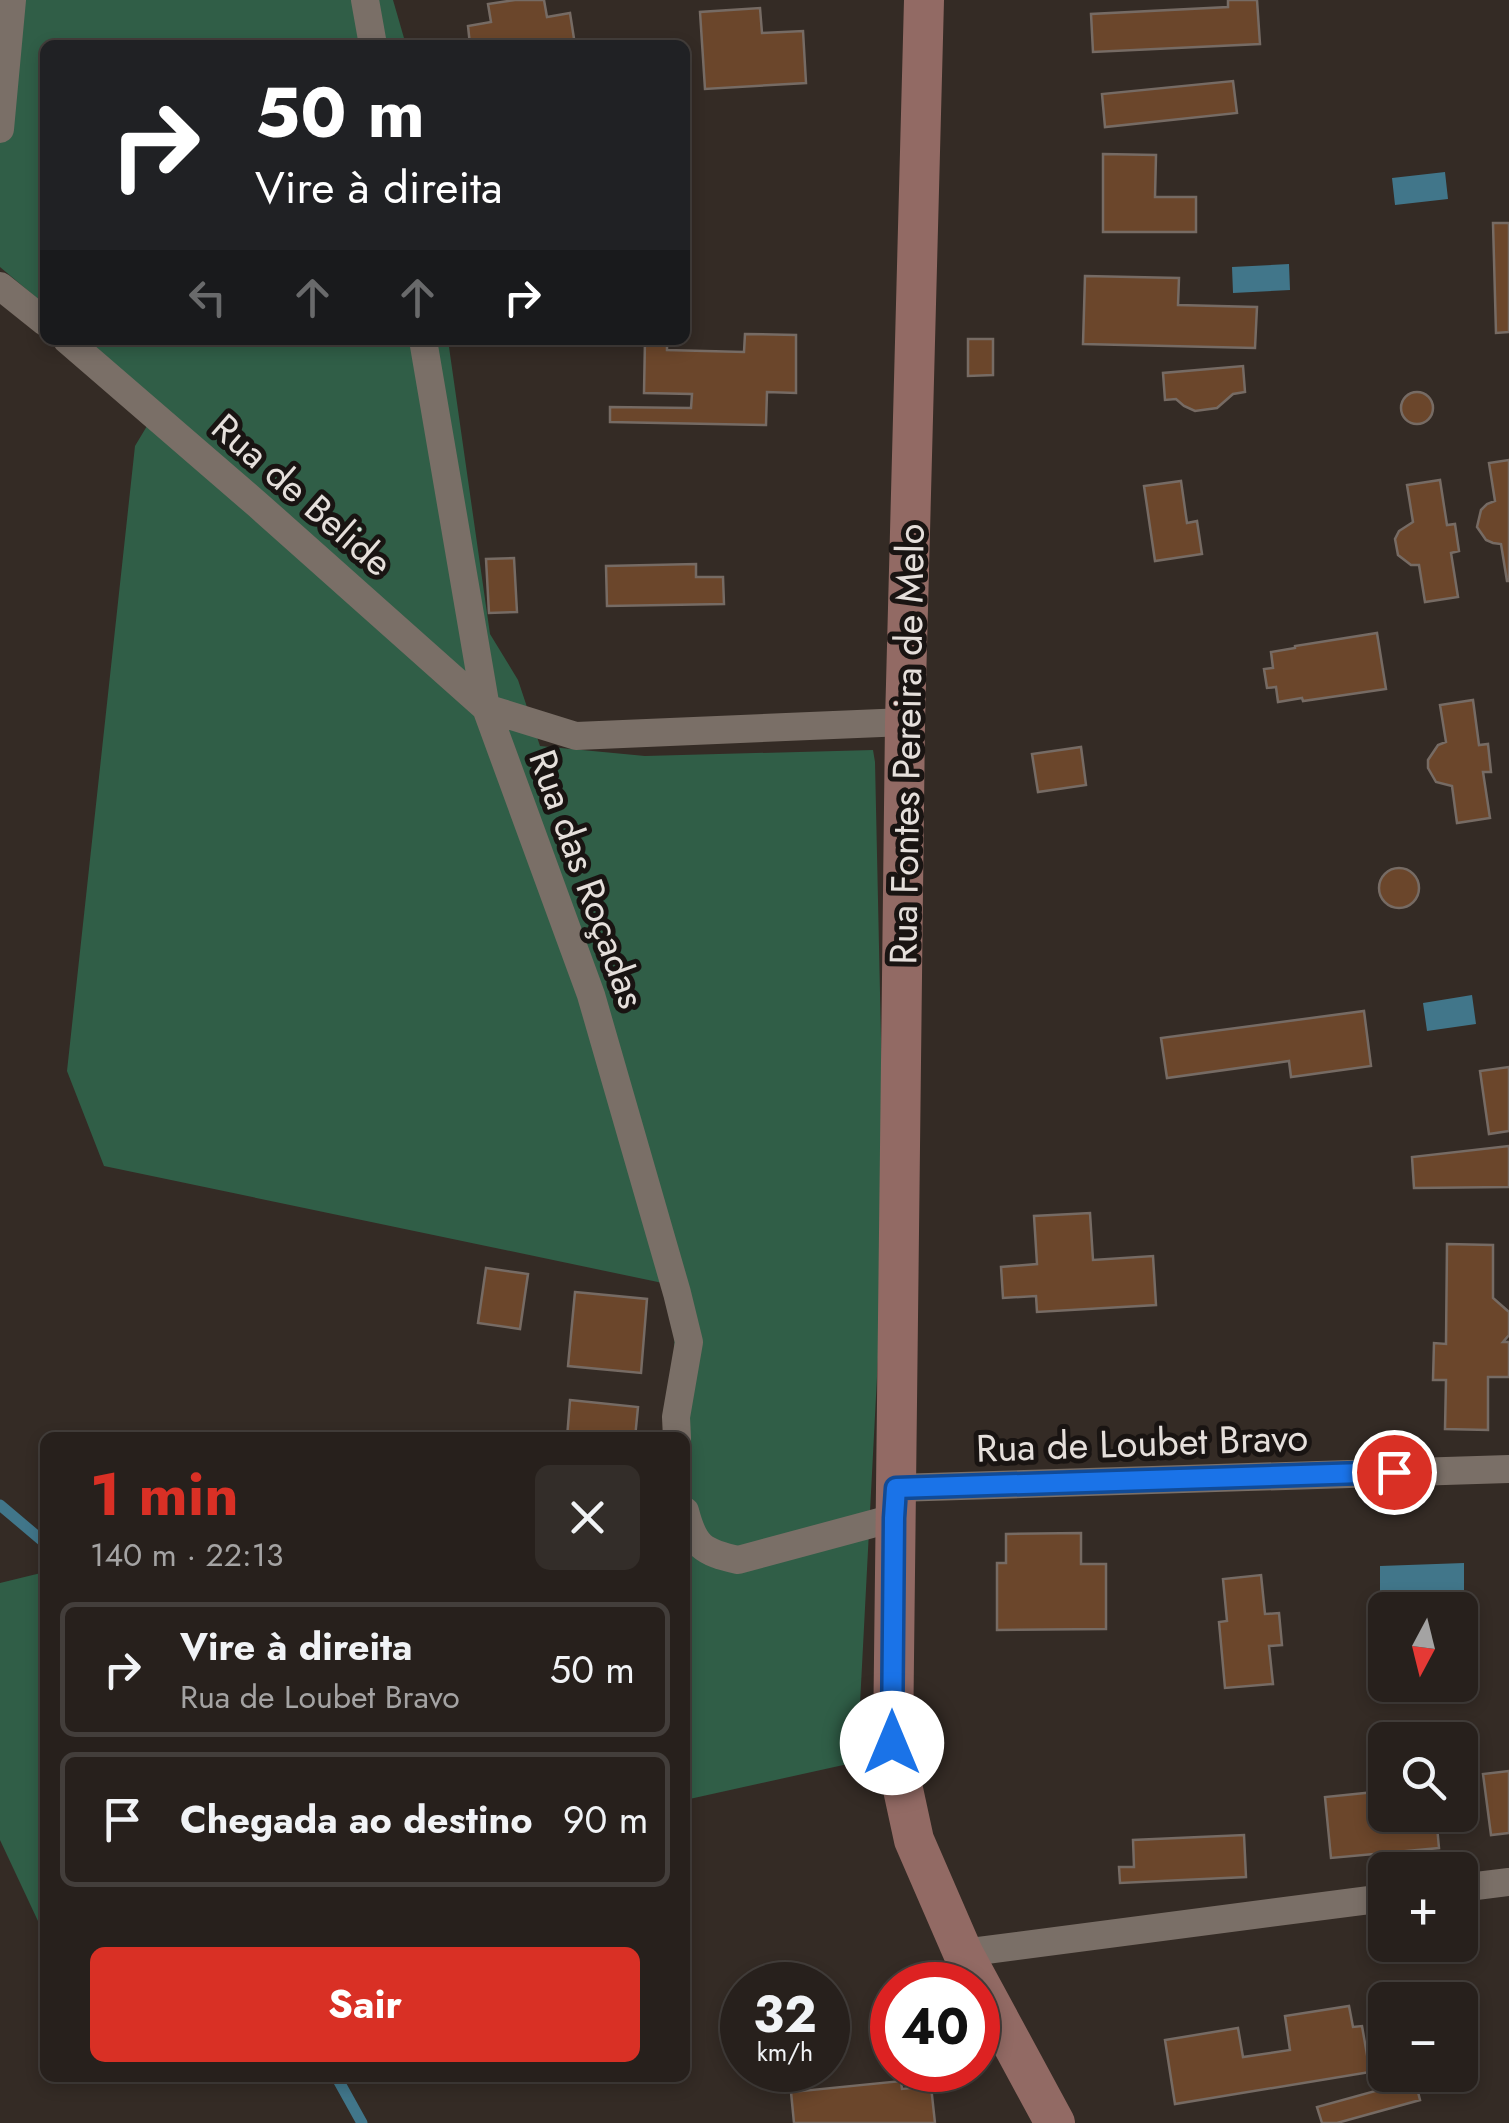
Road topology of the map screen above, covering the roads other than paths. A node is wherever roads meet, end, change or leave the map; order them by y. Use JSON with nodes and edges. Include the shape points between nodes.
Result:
{"nodes":[{"id":1,"x":12,"y":0,"type":"edge"},
{"id":2,"x":365,"y":0,"type":"edge"},
{"id":3,"x":924,"y":0,"type":"edge"},
{"id":4,"x":372,"y":40,"type":"edge"},
{"id":5,"x":0,"y":129,"type":"edge"},
{"id":6,"x":0,"y":286,"type":"edge"},
{"id":7,"x":40,"y":318,"type":"edge"},
{"id":8,"x":73,"y":345,"type":"edge"},
{"id":9,"x":424,"y":345,"type":"edge"},
{"id":10,"x":486,"y":708,"type":"junction"},
{"id":11,"x":906,"y":722,"type":"junction"},
{"id":12,"x":677,"y":1432,"type":"edge"},
{"id":13,"x":1509,"y":1469,"type":"edge"},
{"id":14,"x":895,"y":1503,"type":"junction"},
{"id":15,"x":690,"y":1531,"type":"edge"},
{"id":16,"x":1509,"y":1882,"type":"edge"},
{"id":17,"x":1478,"y":1886,"type":"edge"},
{"id":18,"x":1368,"y":1900,"type":"edge"},
{"id":19,"x":964,"y":1954,"type":"junction"},
{"id":20,"x":1055,"y":2123,"type":"edge"}],
"edges":[{"from":1,"to":5,"type":"street"},
{"from":2,"to":4,"type":"street"},
{"from":3,"to":11,"type":"street","name":"Rua Fontes Pereira de Melo"},
{"from":6,"to":7,"type":"street"},
{"from":8,"to":10,"type":"street","name":"Rua de Belide"},
{"from":9,"to":10,"type":"street","name":"Rua das Roçadas"},
{"from":10,"to":11,"type":"street","via":[[576,736]]},
{"from":10,"to":12,"type":"street","name":"Rua das Roçadas","via":[[591,995],[677,1293],[688,1342]]},
{"from":11,"to":14,"type":"street","name":"Rua Fontes Pereira de Melo"},
{"from":13,"to":14,"type":"street","name":"Rua de Loubet Bravo"},
{"from":14,"to":15,"type":"street","via":[[738,1560],[713,1554]]},
{"from":14,"to":19,"type":"street","name":"Rua Fontes Pereira de Melo","via":[[892,1743],[914,1840]]},
{"from":16,"to":17,"type":"street"},
{"from":18,"to":19,"type":"street"},
{"from":19,"to":20,"type":"street","name":"Rua Fontes Pereira de Melo"}]}
